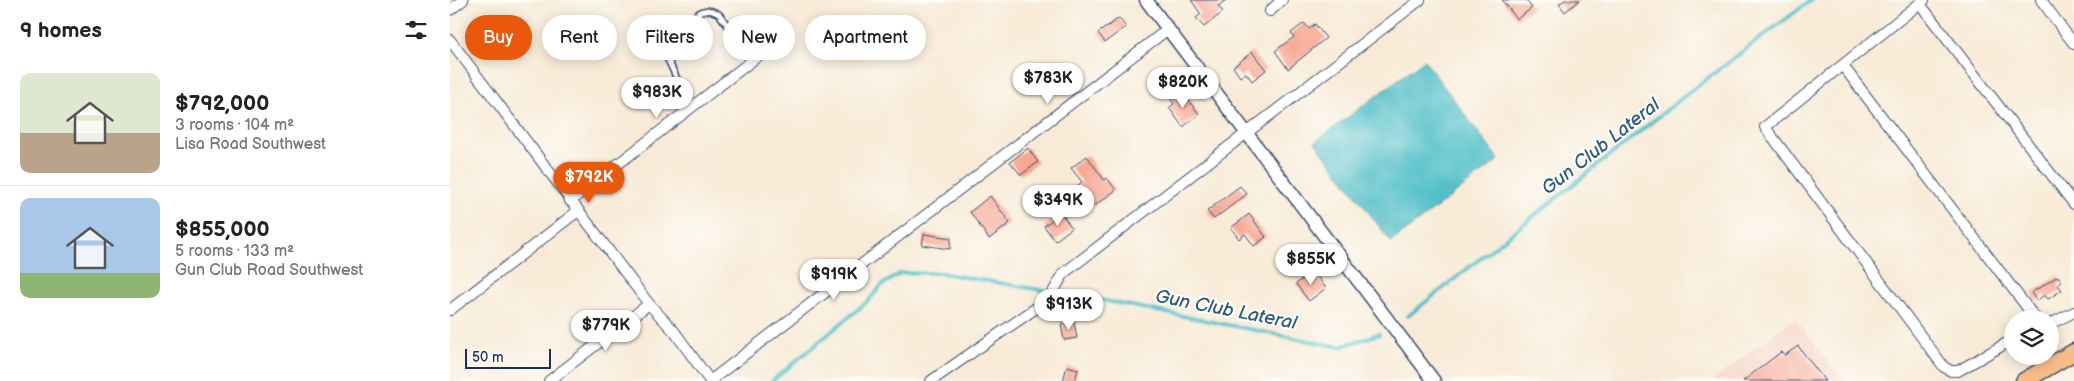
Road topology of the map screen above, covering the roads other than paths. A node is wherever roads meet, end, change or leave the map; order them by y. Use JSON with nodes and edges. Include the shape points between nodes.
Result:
{"nodes":[{"id":1,"x":463,"y":0,"type":"edge"},
{"id":2,"x":1146,"y":0,"type":"edge"},
{"id":3,"x":1282,"y":0,"type":"edge"},
{"id":4,"x":1420,"y":0,"type":"edge"},
{"id":5,"x":2040,"y":0,"type":"edge"},
{"id":6,"x":1922,"y":2,"type":"edge"},
{"id":7,"x":450,"y":10,"type":"edge"},
{"id":8,"x":1270,"y":11,"type":"dead end"},
{"id":9,"x":723,"y":20,"type":"edge"},
{"id":10,"x":1168,"y":29,"type":"junction"},
{"id":11,"x":450,"y":40,"type":"edge"},
{"id":12,"x":2074,"y":44,"type":"edge"},
{"id":13,"x":753,"y":60,"type":"edge"},
{"id":14,"x":1843,"y":66,"type":"junction"},
{"id":15,"x":691,"y":108,"type":"junction"},
{"id":16,"x":1247,"y":134,"type":"junction"},
{"id":17,"x":570,"y":201,"type":"junction"},
{"id":18,"x":2074,"y":204,"type":"edge"},
{"id":19,"x":578,"y":211,"type":"junction"},
{"id":20,"x":649,"y":304,"type":"junction"},
{"id":21,"x":450,"y":310,"type":"edge"},
{"id":22,"x":2029,"y":310,"type":"edge"},
{"id":23,"x":2074,"y":312,"type":"edge"},
{"id":24,"x":2059,"y":320,"type":"edge"},
{"id":25,"x":2004,"y":344,"type":"edge"},
{"id":26,"x":2074,"y":352,"type":"edge"},
{"id":27,"x":549,"y":381,"type":"edge"},
{"id":28,"x":710,"y":381,"type":"edge"},
{"id":29,"x":931,"y":381,"type":"edge"},
{"id":30,"x":1434,"y":381,"type":"edge"},
{"id":31,"x":2024,"y":381,"type":"edge"}],
"edges":[{"from":1,"to":7,"type":"street"},
{"from":2,"to":10,"type":"street"},
{"from":3,"to":8,"type":"street"},
{"from":4,"to":16,"type":"street"},
{"from":5,"to":12,"type":"street"},
{"from":6,"to":14,"type":"street"},
{"from":6,"to":18,"type":"street"},
{"from":9,"to":15,"type":"lane","via":[[711,10],[701,11],[665,48]]},
{"from":10,"to":16,"type":"street"},
{"from":10,"to":28,"type":"street"},
{"from":11,"to":17,"type":"street"},
{"from":13,"to":15,"type":"street"},
{"from":14,"to":22,"type":"street"},
{"from":14,"to":25,"type":"street","via":[[1765,127],[1944,367],[1958,370]]},
{"from":15,"to":17,"type":"street"},
{"from":16,"to":29,"type":"street","via":[[1064,273],[1049,298]]},
{"from":16,"to":30,"type":"street"},
{"from":17,"to":19,"type":"street"},
{"from":19,"to":20,"type":"street"},
{"from":19,"to":21,"type":"street"},
{"from":20,"to":27,"type":"street"},
{"from":20,"to":28,"type":"street","via":[[674,331]]},
{"from":23,"to":24,"type":"street"},
{"from":26,"to":31,"type":"main road"}]}
